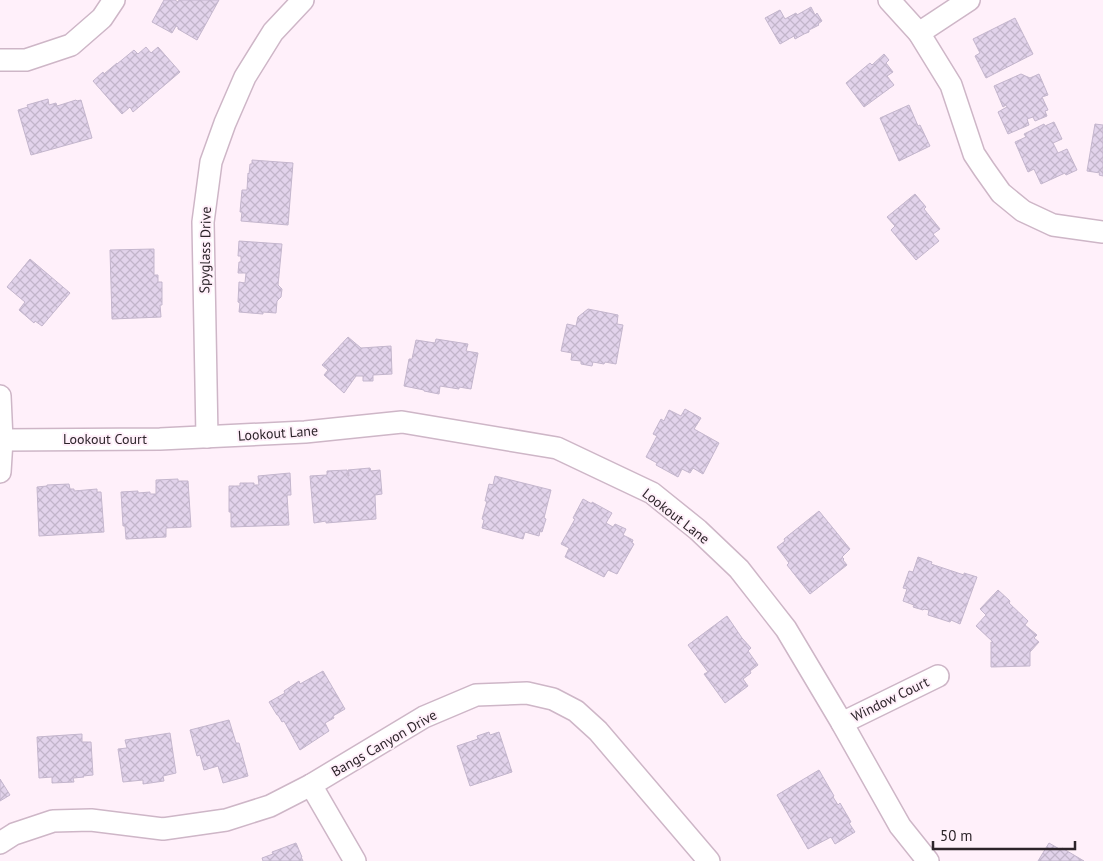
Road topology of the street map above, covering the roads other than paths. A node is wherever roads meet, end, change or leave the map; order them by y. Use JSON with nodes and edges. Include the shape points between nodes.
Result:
{"nodes":[{"id":1,"x":114,"y":0,"type":"edge"},
{"id":2,"x":303,"y":0,"type":"edge"},
{"id":3,"x":889,"y":0,"type":"edge"},
{"id":4,"x":969,"y":0,"type":"edge"},
{"id":5,"x":919,"y":33,"type":"junction"},
{"id":6,"x":0,"y":60,"type":"edge"},
{"id":7,"x":1103,"y":232,"type":"edge"},
{"id":8,"x":0,"y":396,"type":"edge"},
{"id":9,"x":207,"y":437,"type":"junction"},
{"id":10,"x":2,"y":440,"type":"junction"},
{"id":11,"x":0,"y":472,"type":"edge"},
{"id":12,"x":938,"y":676,"type":"dead end"},
{"id":13,"x":842,"y":723,"type":"junction"},
{"id":14,"x":311,"y":785,"type":"junction"},
{"id":15,"x":0,"y":843,"type":"edge"},
{"id":16,"x":355,"y":861,"type":"edge"},
{"id":17,"x":710,"y":861,"type":"edge"},
{"id":18,"x":928,"y":861,"type":"edge"}],
"edges":[{"from":1,"to":6,"type":"street","via":[[102,18],[72,45],[26,60]]},
{"from":2,"to":9,"type":"street","name":"Spyglass Drive","via":[[273,32],[244,77],[211,162],[202,222]]},
{"from":3,"to":5,"type":"street"},
{"from":4,"to":5,"type":"street"},
{"from":5,"to":7,"type":"street","via":[[951,85],[974,154],[1001,193],[1023,211],[1053,225]]},
{"from":8,"to":10,"type":"street"},
{"from":9,"to":10,"type":"street","name":"Lookout Court"},
{"from":9,"to":13,"type":"street","name":"Lookout Lane","via":[[305,432],[402,422],[557,448],[652,493],[739,568],[786,629]]},
{"from":10,"to":11,"type":"street"},
{"from":12,"to":13,"type":"street","name":"Window Court"},
{"from":13,"to":18,"type":"street","name":"Lookout Lane","via":[[900,826]]},
{"from":14,"to":15,"type":"street","name":"Bangs Canyon Drive","via":[[270,806],[226,820],[163,829],[91,820],[53,821],[14,834]]},
{"from":14,"to":16,"type":"street"},
{"from":14,"to":17,"type":"street","name":"Bangs Canyon Drive","via":[[424,717],[476,695],[527,693],[553,699],[576,711],[598,731]]}]}
